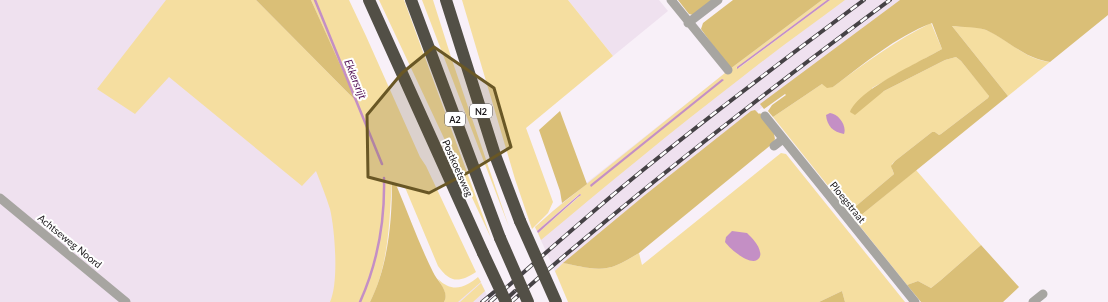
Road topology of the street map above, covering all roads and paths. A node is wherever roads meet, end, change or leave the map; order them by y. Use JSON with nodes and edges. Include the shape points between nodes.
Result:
{"nodes":[{"id":1,"x":369,"y":0,"type":"edge"},
{"id":2,"x":411,"y":0,"type":"edge"},
{"id":3,"x":446,"y":0,"type":"edge"},
{"id":4,"x":670,"y":0,"type":"edge"},
{"id":5,"x":718,"y":0,"type":"edge"},
{"id":6,"x":688,"y":23,"type":"junction"},
{"id":7,"x":728,"y":70,"type":"dead end"},
{"id":8,"x":765,"y":116,"type":"dead end"},
{"id":9,"x":783,"y":139,"type":"junction"},
{"id":10,"x":774,"y":146,"type":"dead end"},
{"id":11,"x":0,"y":198,"type":"edge"},
{"id":12,"x":1042,"y":294,"type":"dead end"},
{"id":13,"x":126,"y":302,"type":"edge"},
{"id":14,"x":506,"y":302,"type":"edge"},
{"id":15,"x":528,"y":302,"type":"edge"},
{"id":16,"x":556,"y":302,"type":"edge"},
{"id":17,"x":915,"y":302,"type":"edge"},
{"id":18,"x":1033,"y":302,"type":"edge"}],
"edges":[{"from":1,"to":14,"type":"highway","name":"Postkoetsweg","bridge":true},
{"from":2,"to":15,"type":"highway","name":"Postkoetsweg","number":"A2","bridge":true,"via":[[500,238]]},
{"from":3,"to":16,"type":"highway","number":"N2","bridge":true,"via":[[495,155]]},
{"from":4,"to":6,"type":"street"},
{"from":5,"to":6,"type":"street"},
{"from":6,"to":7,"type":"street"},
{"from":8,"to":9,"type":"street","name":"Ploegstraat"},
{"from":9,"to":10,"type":"street"},
{"from":9,"to":17,"type":"street","name":"Ploegstraat"},
{"from":11,"to":13,"type":"street","name":"Achtseweg Noord"},
{"from":12,"to":18,"type":"street"}]}
